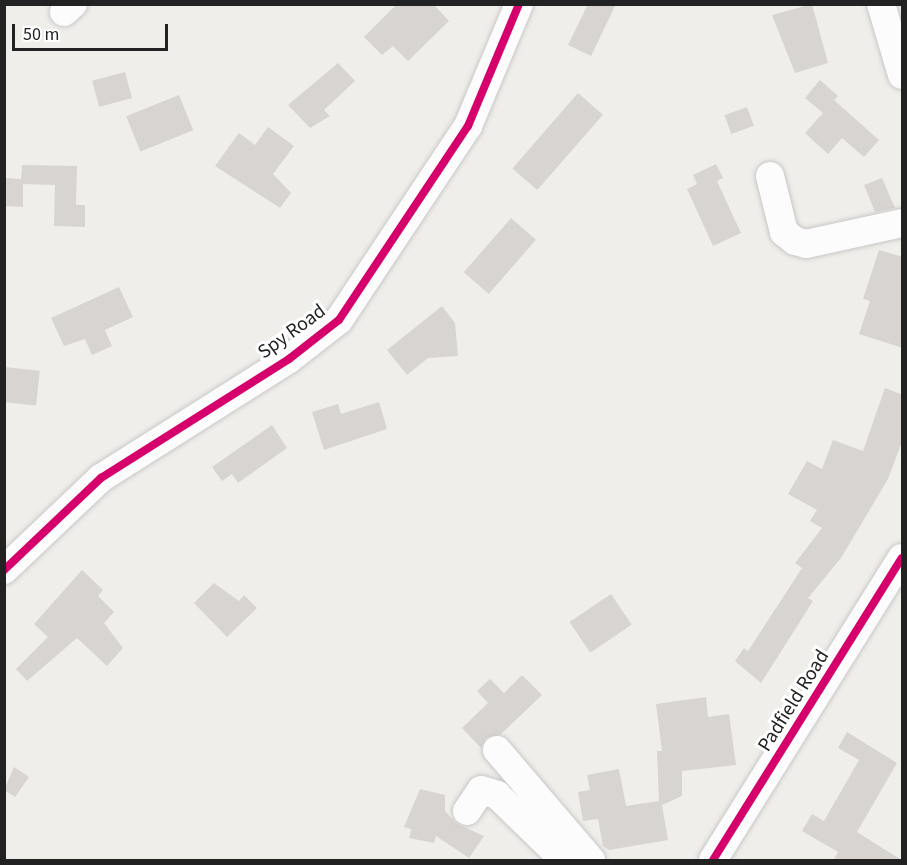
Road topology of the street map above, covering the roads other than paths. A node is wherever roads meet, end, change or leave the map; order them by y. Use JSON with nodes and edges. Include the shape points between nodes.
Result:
{"nodes":[{"id":1,"x":519,"y":4,"type":"edge"},
{"id":2,"x":881,"y":4,"type":"edge"},
{"id":3,"x":903,"y":75,"type":"edge"},
{"id":4,"x":770,"y":176,"type":"dead end"},
{"id":5,"x":903,"y":223,"type":"edge"},
{"id":6,"x":903,"y":558,"type":"edge"},
{"id":7,"x":4,"y":570,"type":"edge"},
{"id":8,"x":496,"y":750,"type":"dead end"},
{"id":9,"x":467,"y":811,"type":"dead end"},
{"id":10,"x":564,"y":861,"type":"edge"},
{"id":11,"x":591,"y":861,"type":"edge"},
{"id":12,"x":713,"y":861,"type":"edge"}],
"edges":[{"from":1,"to":7,"type":"street","name":"Spy Road","via":[[468,126],[339,320],[289,359],[101,478]]},
{"from":2,"to":3,"type":"street"},
{"from":4,"to":5,"type":"street","via":[[784,232],[795,241],[806,244]]},
{"from":6,"to":12,"type":"street","name":"Padfield Road"},
{"from":8,"to":11,"type":"street"},
{"from":9,"to":10,"type":"street","via":[[481,790],[497,795]]}]}
